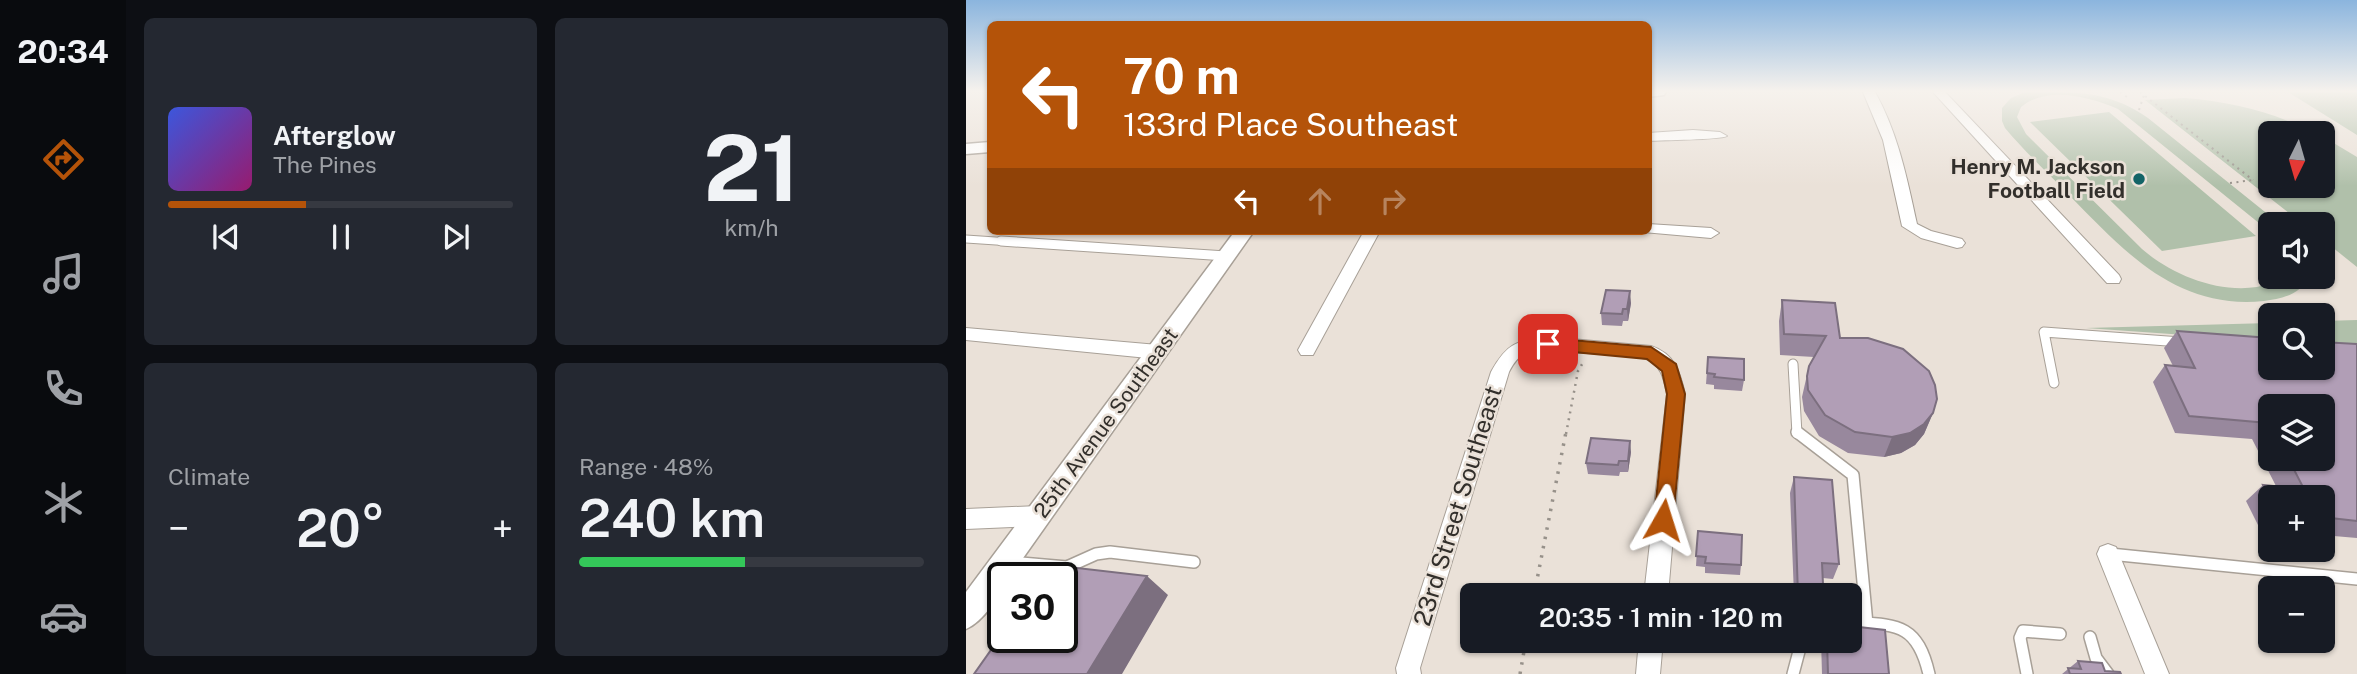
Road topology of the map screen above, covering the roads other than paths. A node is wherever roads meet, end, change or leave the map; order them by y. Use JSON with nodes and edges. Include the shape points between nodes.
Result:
{"nodes":[{"id":1,"x":1886,"y":123,"type":"edge"},
{"id":2,"x":1968,"y":123,"type":"edge"},
{"id":3,"x":1720,"y":136,"type":"dead end"},
{"id":4,"x":1652,"y":137,"type":"edge"},
{"id":5,"x":987,"y":147,"type":"edge"},
{"id":6,"x":966,"y":149,"type":"edge"},
{"id":7,"x":1652,"y":229,"type":"edge"},
{"id":8,"x":1711,"y":233,"type":"dead end"},
{"id":9,"x":1242,"y":235,"type":"edge"},
{"id":10,"x":1370,"y":235,"type":"edge"},
{"id":11,"x":966,"y":239,"type":"edge"},
{"id":12,"x":1957,"y":243,"type":"dead end"},
{"id":13,"x":1226,"y":256,"type":"junction"},
{"id":14,"x":2113,"y":279,"type":"dead end"},
{"id":15,"x":966,"y":334,"type":"edge"},
{"id":16,"x":2189,"y":342,"type":"edge"},
{"id":17,"x":1307,"y":350,"type":"dead end"},
{"id":18,"x":1158,"y":352,"type":"junction"},
{"id":19,"x":1793,"y":364,"type":"dead end"},
{"id":20,"x":2054,"y":383,"type":"dead end"},
{"id":21,"x":1038,"y":516,"type":"junction"},
{"id":22,"x":966,"y":519,"type":"edge"},
{"id":23,"x":2108,"y":554,"type":"joint"},
{"id":24,"x":1005,"y":562,"type":"edge"},
{"id":25,"x":1194,"y":562,"type":"dead end"},
{"id":26,"x":1078,"y":564,"type":"edge"},
{"id":27,"x":2357,"y":579,"type":"edge"},
{"id":28,"x":1657,"y":583,"type":"edge"},
{"id":29,"x":987,"y":586,"type":"edge"},
{"id":30,"x":966,"y":615,"type":"edge"},
{"id":31,"x":1862,"y":623,"type":"edge"},
{"id":32,"x":1867,"y":624,"type":"junction"},
{"id":33,"x":2060,"y":634,"type":"dead end"},
{"id":34,"x":2090,"y":637,"type":"dead end"},
{"id":35,"x":1650,"y":653,"type":"edge"},
{"id":36,"x":1797,"y":653,"type":"edge"},
{"id":37,"x":1409,"y":674,"type":"edge"},
{"id":38,"x":1648,"y":674,"type":"edge"},
{"id":39,"x":1793,"y":674,"type":"edge"},
{"id":40,"x":1929,"y":674,"type":"edge"},
{"id":41,"x":2027,"y":674,"type":"edge"},
{"id":42,"x":2108,"y":674,"type":"edge"},
{"id":43,"x":2157,"y":674,"type":"edge"}],
"edges":[{"from":1,"to":12,"type":"street","via":[[1910,226],[1926,236]]},
{"from":2,"to":14,"type":"street"},
{"from":3,"to":4,"type":"street"},
{"from":5,"to":6,"type":"street"},
{"from":7,"to":8,"type":"street"},
{"from":9,"to":13,"type":"street","name":"25th Avenue Southeast"},
{"from":10,"to":17,"type":"street"},
{"from":11,"to":13,"type":"lane"},
{"from":13,"to":18,"type":"street","name":"25th Avenue Southeast"},
{"from":15,"to":18,"type":"street"},
{"from":16,"to":20,"type":"lane","via":[[2044,332]]},
{"from":18,"to":21,"type":"street","name":"25th Avenue Southeast"},
{"from":19,"to":32,"type":"lane","via":[[1797,434],[1853,475]]},
{"from":21,"to":22,"type":"street"},
{"from":21,"to":24,"type":"street","name":"25th Avenue Southeast"},
{"from":23,"to":27,"type":"lane"},
{"from":23,"to":43,"type":"street"},
{"from":25,"to":26,"type":"lane","via":[[1102,552]]},
{"from":28,"to":37,"type":"street","name":"23rd Street Southeast","via":[[1676,394],[1670,368],[1651,354],[1548,344],[1523,348],[1508,357],[1500,372]]},
{"from":29,"to":30,"type":"street","name":"25th Avenue Southeast"},
{"from":31,"to":32,"type":"lane"},
{"from":32,"to":40,"type":"lane","via":[[1895,626],[1913,634],[1921,643]]},
{"from":33,"to":41,"type":"lane","via":[[2023,631],[2020,638]]},
{"from":34,"to":42,"type":"lane","via":[[2096,658]]},
{"from":35,"to":38,"type":"street"},
{"from":36,"to":39,"type":"lane"}]}
